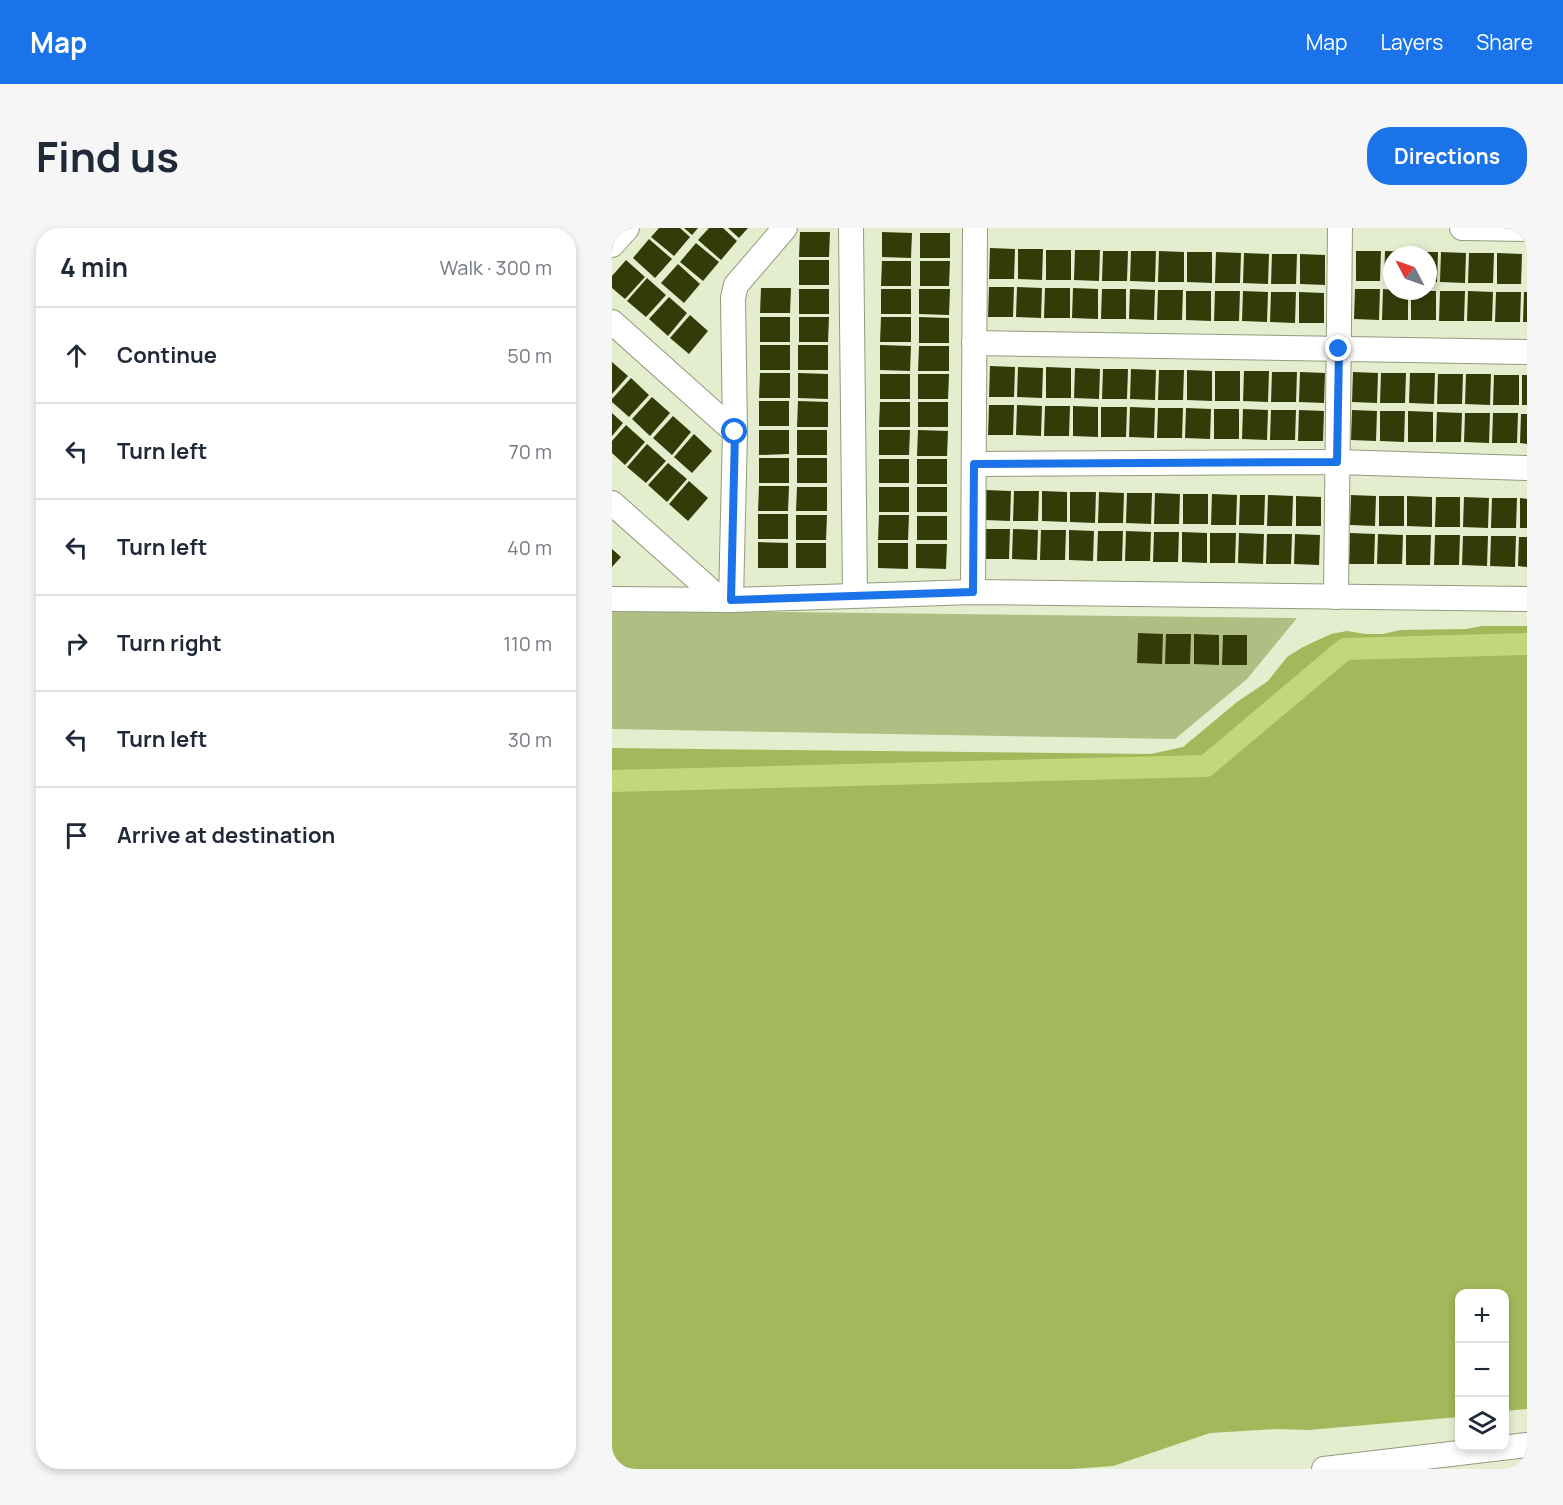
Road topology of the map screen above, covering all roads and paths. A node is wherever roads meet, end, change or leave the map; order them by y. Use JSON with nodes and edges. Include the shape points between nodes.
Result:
{"nodes":[{"id":1,"x":627,"y":228,"type":"edge"},
{"id":2,"x":785,"y":228,"type":"edge"},
{"id":3,"x":851,"y":228,"type":"edge"},
{"id":4,"x":975,"y":228,"type":"edge"},
{"id":5,"x":1340,"y":228,"type":"edge"},
{"id":6,"x":1462,"y":228,"type":"edge"},
{"id":7,"x":1527,"y":230,"type":"edge"},
{"id":8,"x":612,"y":245,"type":"edge"},
{"id":9,"x":612,"y":322,"type":"edge"},
{"id":10,"x":974,"y":344,"type":"junction"},
{"id":11,"x":1339,"y":349,"type":"junction"},
{"id":12,"x":1527,"y":352,"type":"edge"},
{"id":13,"x":735,"y":432,"type":"junction"},
{"id":14,"x":1337,"y":462,"type":"junction"},
{"id":15,"x":974,"y":464,"type":"junction"},
{"id":16,"x":1527,"y":468,"type":"edge"},
{"id":17,"x":612,"y":503,"type":"edge"},
{"id":18,"x":973,"y":592,"type":"junction"},
{"id":19,"x":855,"y":595,"type":"junction"},
{"id":20,"x":1336,"y":597,"type":"junction"},
{"id":21,"x":612,"y":599,"type":"edge"},
{"id":22,"x":1527,"y":599,"type":"edge"},
{"id":23,"x":725,"y":600,"type":"junction"},
{"id":24,"x":1527,"y":1445,"type":"edge"},
{"id":25,"x":1324,"y":1469,"type":"edge"}],
"edges":[{"from":1,"to":8,"type":"street"},
{"from":2,"to":13,"type":"street","via":[[736,285]]},
{"from":3,"to":19,"type":"street"},
{"from":4,"to":10,"type":"street"},
{"from":5,"to":11,"type":"street"},
{"from":6,"to":7,"type":"street"},
{"from":9,"to":13,"type":"street"},
{"from":10,"to":11,"type":"street"},
{"from":10,"to":15,"type":"street"},
{"from":11,"to":12,"type":"street"},
{"from":11,"to":14,"type":"street"},
{"from":13,"to":23,"type":"street"},
{"from":14,"to":15,"type":"street"},
{"from":14,"to":16,"type":"street"},
{"from":14,"to":20,"type":"street"},
{"from":15,"to":18,"type":"street"},
{"from":17,"to":23,"type":"street"},
{"from":18,"to":19,"type":"street"},
{"from":18,"to":20,"type":"street"},
{"from":19,"to":23,"type":"street"},
{"from":20,"to":22,"type":"street"},
{"from":21,"to":23,"type":"street"},
{"from":24,"to":25,"type":"street"}]}
